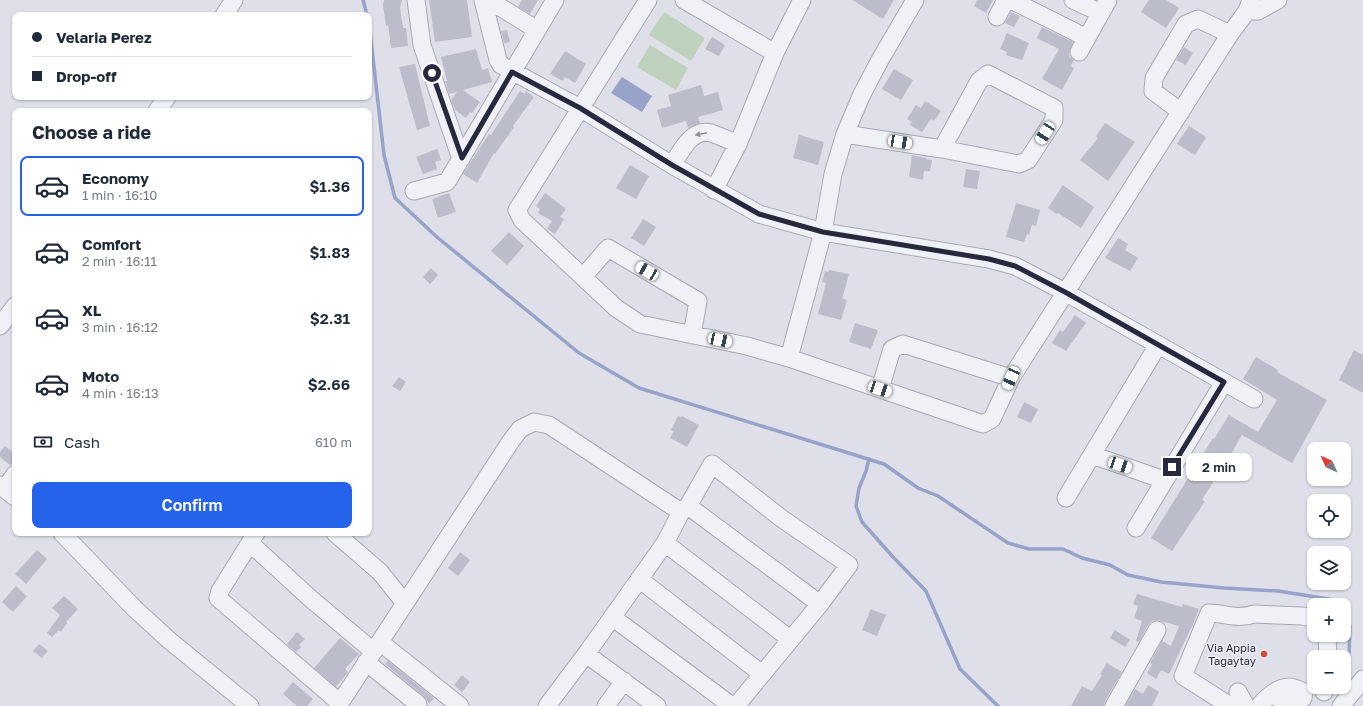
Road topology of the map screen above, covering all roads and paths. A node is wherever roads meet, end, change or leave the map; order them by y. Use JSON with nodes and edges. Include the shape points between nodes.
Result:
{"nodes":[{"id":1,"x":234,"y":0,"type":"edge"},
{"id":2,"x":416,"y":0,"type":"edge"},
{"id":3,"x":483,"y":0,"type":"edge"},
{"id":4,"x":489,"y":0,"type":"edge"},
{"id":5,"x":555,"y":0,"type":"edge"},
{"id":6,"x":648,"y":0,"type":"edge"},
{"id":7,"x":684,"y":0,"type":"edge"},
{"id":8,"x":802,"y":0,"type":"edge"},
{"id":9,"x":915,"y":0,"type":"edge"},
{"id":10,"x":1006,"y":0,"type":"edge"},
{"id":11,"x":1011,"y":0,"type":"edge"},
{"id":12,"x":1073,"y":0,"type":"edge"},
{"id":13,"x":1278,"y":0,"type":"edge"},
{"id":14,"x":1105,"y":6,"type":"edge"},
{"id":15,"x":1249,"y":6,"type":"edge"},
{"id":16,"x":226,"y":12,"type":"edge"},
{"id":17,"x":997,"y":17,"type":"dead end"},
{"id":18,"x":537,"y":30,"type":"junction"},
{"id":19,"x":1230,"y":34,"type":"junction"},
{"id":20,"x":775,"y":53,"type":"junction"},
{"id":21,"x":512,"y":72,"type":"junction"},
{"id":22,"x":580,"y":108,"type":"junction"},
{"id":23,"x":1181,"y":112,"type":"junction"},
{"id":24,"x":845,"y":134,"type":"junction"},
{"id":25,"x":738,"y":144,"type":"junction"},
{"id":26,"x":942,"y":149,"type":"junction"},
{"id":27,"x":462,"y":158,"type":"junction"},
{"id":28,"x":672,"y":165,"type":"junction"},
{"id":29,"x":714,"y":190,"type":"junction"},
{"id":30,"x":414,"y":191,"type":"dead end"},
{"id":31,"x":823,"y":232,"type":"junction"},
{"id":32,"x":583,"y":277,"type":"junction"},
{"id":33,"x":1065,"y":292,"type":"junction"},
{"id":34,"x":12,"y":310,"type":"edge"},
{"id":35,"x":0,"y":326,"type":"edge"},
{"id":36,"x":692,"y":335,"type":"junction"},
{"id":37,"x":1158,"y":345,"type":"junction"},
{"id":38,"x":789,"y":358,"type":"junction"},
{"id":39,"x":1011,"y":378,"type":"junction"},
{"id":40,"x":1224,"y":382,"type":"junction"},
{"id":41,"x":880,"y":389,"type":"junction"},
{"id":42,"x":1254,"y":399,"type":"dead end"},
{"id":43,"x":1092,"y":455,"type":"junction"},
{"id":44,"x":12,"y":480,"type":"edge"},
{"id":45,"x":1164,"y":480,"type":"junction"},
{"id":46,"x":7,"y":490,"type":"edge"},
{"id":47,"x":1066,"y":498,"type":"dead end"},
{"id":48,"x":685,"y":509,"type":"junction"},
{"id":49,"x":1136,"y":528,"type":"dead end"},
{"id":50,"x":65,"y":536,"type":"edge"},
{"id":51,"x":338,"y":536,"type":"edge"},
{"id":52,"x":253,"y":538,"type":"edge"},
{"id":53,"x":665,"y":543,"type":"junction"},
{"id":54,"x":639,"y":579,"type":"junction"},
{"id":55,"x":404,"y":602,"type":"junction"},
{"id":56,"x":820,"y":604,"type":"junction"},
{"id":57,"x":612,"y":617,"type":"junction"},
{"id":58,"x":1307,"y":617,"type":"edge"},
{"id":59,"x":1157,"y":630,"type":"dead end"},
{"id":60,"x":790,"y":639,"type":"junction"},
{"id":61,"x":373,"y":652,"type":"junction"},
{"id":62,"x":586,"y":654,"type":"junction"},
{"id":63,"x":762,"y":674,"type":"junction"},
{"id":64,"x":1363,"y":679,"type":"edge"},
{"id":65,"x":624,"y":681,"type":"junction"},
{"id":66,"x":1272,"y":694,"type":"dead end"},
{"id":67,"x":1238,"y":701,"type":"edge"},
{"id":68,"x":339,"y":704,"type":"edge"},
{"id":69,"x":418,"y":704,"type":"dead end"},
{"id":70,"x":250,"y":706,"type":"edge"},
{"id":71,"x":460,"y":706,"type":"edge"},
{"id":72,"x":546,"y":706,"type":"edge"},
{"id":73,"x":606,"y":706,"type":"edge"},
{"id":74,"x":657,"y":706,"type":"edge"},
{"id":75,"x":734,"y":706,"type":"edge"},
{"id":76,"x":1114,"y":706,"type":"edge"},
{"id":77,"x":1259,"y":706,"type":"edge"},
{"id":78,"x":1341,"y":706,"type":"edge"}],
"edges":[{"from":1,"to":16,"type":"street"},
{"from":2,"to":27,"type":"street","via":[[422,45]]},
{"from":3,"to":21,"type":"street","via":[[498,60]]},
{"from":4,"to":18,"type":"street"},
{"from":5,"to":18,"type":"street"},
{"from":6,"to":22,"type":"street"},
{"from":7,"to":20,"type":"street"},
{"from":8,"to":20,"type":"street"},
{"from":9,"to":24,"type":"street","via":[[862,94]]},
{"from":10,"to":17,"type":"street"},
{"from":11,"to":14,"type":"street","via":[[1083,45]]},
{"from":12,"to":14,"type":"street"},
{"from":13,"to":15,"type":"street","via":[[1258,11]]},
{"from":15,"to":19,"type":"street"},
{"from":18,"to":21,"type":"street"},
{"from":19,"to":23,"type":"street"},
{"from":19,"to":23,"type":"street","via":[[1198,19],[1186,24],[1154,78],[1153,91]]},
{"from":20,"to":25,"type":"street"},
{"from":21,"to":22,"type":"street"},
{"from":21,"to":27,"type":"street"},
{"from":22,"to":28,"type":"street"},
{"from":22,"to":32,"type":"street","via":[[517,210],[522,220]]},
{"from":23,"to":33,"type":"street"},
{"from":24,"to":26,"type":"street"},
{"from":24,"to":31,"type":"street","via":[[832,174]]},
{"from":25,"to":28,"type":"street","one_way":true,"via":[[710,133],[700,133],[691,138]]},
{"from":25,"to":29,"type":"street"},
{"from":26,"to":26,"type":"street","via":[[1019,164],[1028,160],[1054,120],[1054,108],[988,74],[979,81]]},
{"from":27,"to":30,"type":"street","via":[[447,182]]},
{"from":28,"to":29,"type":"street"},
{"from":29,"to":31,"type":"street","via":[[759,214]]},
{"from":31,"to":33,"type":"street","via":[[989,259],[1015,266]]},
{"from":31,"to":38,"type":"street"},
{"from":32,"to":36,"type":"street","via":[[616,308],[640,324]]},
{"from":32,"to":36,"type":"street","via":[[608,248],[698,301]]},
{"from":33,"to":37,"type":"street"},
{"from":33,"to":39,"type":"street"},
{"from":34,"to":35,"type":"street"},
{"from":36,"to":38,"type":"street"},
{"from":37,"to":40,"type":"street"},
{"from":37,"to":43,"type":"street"},
{"from":38,"to":41,"type":"street"},
{"from":39,"to":41,"type":"street","via":[[992,420],[983,424]]},
{"from":39,"to":41,"type":"street","via":[[903,344],[892,349]]},
{"from":40,"to":42,"type":"street"},
{"from":40,"to":45,"type":"street"},
{"from":43,"to":45,"type":"street"},
{"from":43,"to":47,"type":"street"},
{"from":44,"to":46,"type":"street"},
{"from":45,"to":49,"type":"street"},
{"from":48,"to":53,"type":"street"},
{"from":48,"to":55,"type":"street","via":[[549,425],[534,422],[520,429],[510,440],[436,557]]},
{"from":48,"to":56,"type":"street"},
{"from":48,"to":56,"type":"street","via":[[712,464],[781,518],[849,565]]},
{"from":50,"to":70,"type":"street","via":[[149,622]]},
{"from":51,"to":55,"type":"street","via":[[380,572]]},
{"from":52,"to":61,"type":"street","via":[[311,599]]},
{"from":52,"to":68,"type":"street","via":[[218,598]]},
{"from":53,"to":54,"type":"street"},
{"from":53,"to":60,"type":"street"},
{"from":54,"to":57,"type":"street"},
{"from":54,"to":63,"type":"street"},
{"from":55,"to":61,"type":"street"},
{"from":56,"to":60,"type":"street"},
{"from":57,"to":62,"type":"street"},
{"from":57,"to":75,"type":"street"},
{"from":58,"to":67,"type":"street","via":[[1254,614],[1235,617],[1209,613],[1183,676]]},
{"from":59,"to":76,"type":"street"},
{"from":60,"to":63,"type":"street"},
{"from":61,"to":68,"type":"street"},
{"from":61,"to":69,"type":"street"},
{"from":61,"to":71,"type":"street"},
{"from":62,"to":65,"type":"street"},
{"from":62,"to":72,"type":"street"},
{"from":63,"to":75,"type":"street"},
{"from":64,"to":78,"type":"street"},
{"from":65,"to":73,"type":"street"},
{"from":65,"to":74,"type":"street"},
{"from":66,"to":77,"type":"street"}]}
